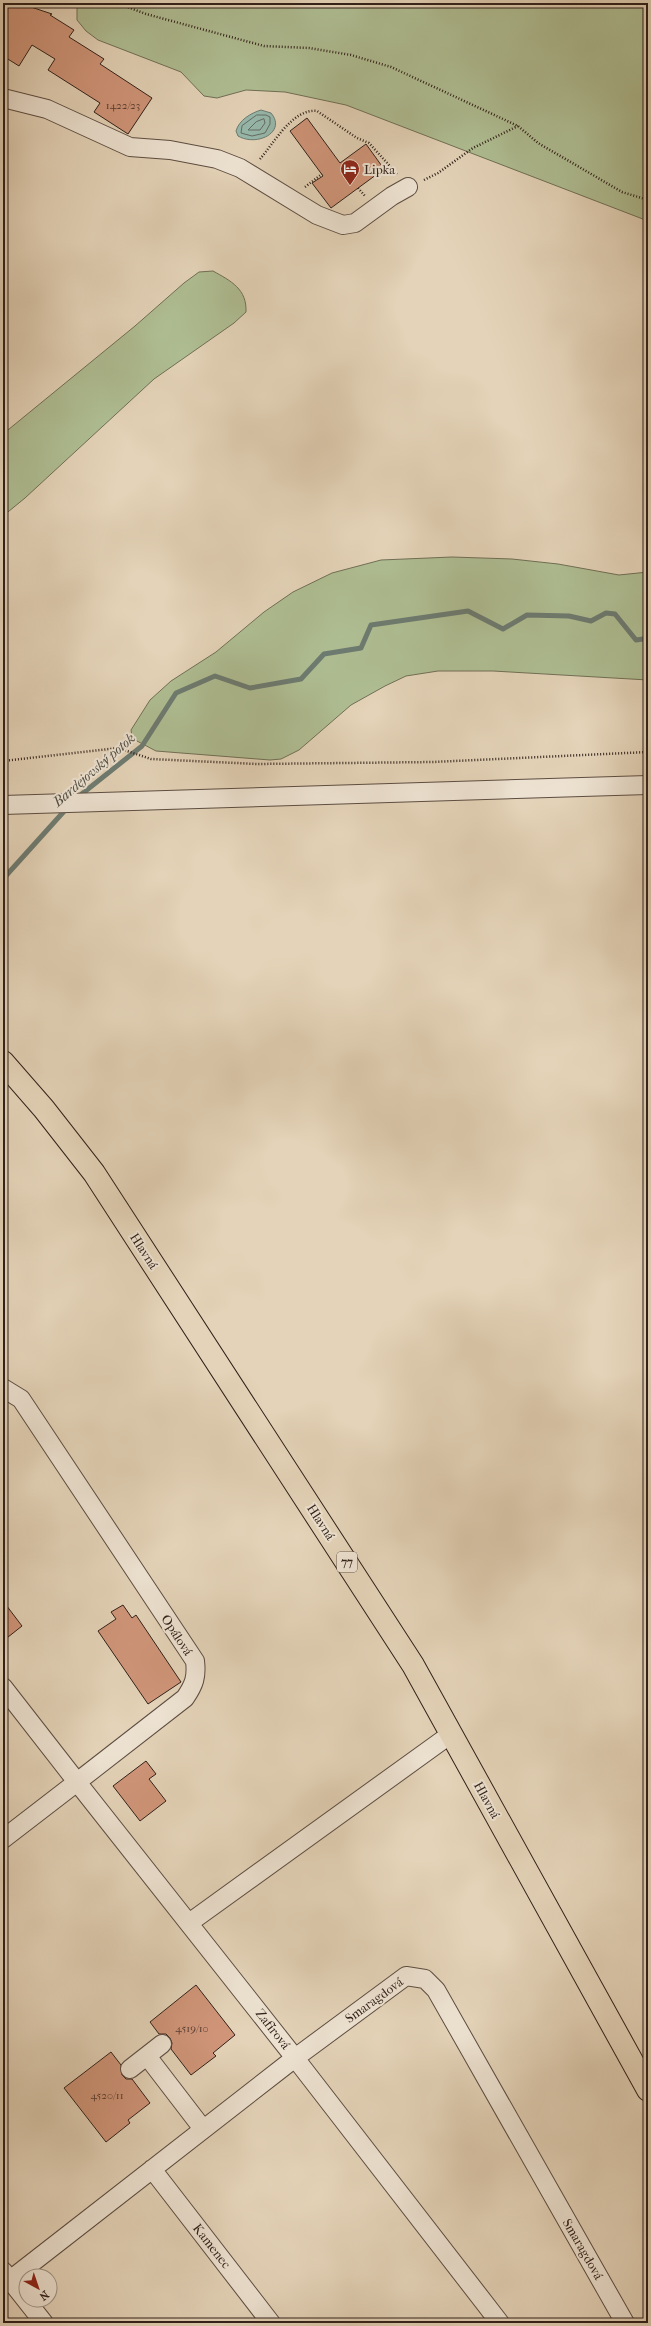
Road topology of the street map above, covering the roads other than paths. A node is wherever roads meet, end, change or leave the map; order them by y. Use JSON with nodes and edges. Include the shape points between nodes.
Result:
{"nodes":[{"id":1,"x":3,"y":98,"type":"edge"},
{"id":2,"x":408,"y":187,"type":"road end"},
{"id":3,"x":648,"y":785,"type":"edge"},
{"id":4,"x":3,"y":805,"type":"edge"},
{"id":5,"x":3,"y":1062,"type":"edge"},
{"id":6,"x":3,"y":1388,"type":"edge"},
{"id":7,"x":3,"y":1687,"type":"edge"},
{"id":8,"x":451,"y":1734,"type":"junction"},
{"id":9,"x":78,"y":1782,"type":"junction"},
{"id":10,"x":3,"y":1839,"type":"edge"},
{"id":11,"x":189,"y":1923,"type":"junction"},
{"id":12,"x":162,"y":2044,"type":"dead end"},
{"id":13,"x":146,"y":2056,"type":"junction"},
{"id":14,"x":295,"y":2058,"type":"junction"},
{"id":15,"x":130,"y":2069,"type":"dead end"},
{"id":16,"x":648,"y":2090,"type":"edge"},
{"id":17,"x":203,"y":2129,"type":"junction"},
{"id":18,"x":152,"y":2169,"type":"junction"},
{"id":19,"x":5,"y":2279,"type":"edge"},
{"id":20,"x":44,"y":2323,"type":"edge"},
{"id":21,"x":271,"y":2323,"type":"edge"},
{"id":22,"x":500,"y":2323,"type":"edge"},
{"id":23,"x":625,"y":2323,"type":"edge"}],
"edges":[{"from":1,"to":2,"type":"street","via":[[47,109],[130,147],[170,150],[217,159],[249,173],[317,215],[343,225],[354,223]]},
{"from":3,"to":4,"type":"street"},
{"from":5,"to":8,"type":"main road","name":"Hlavná","number":"77","via":[[94,1173],[377,1608]]},
{"from":6,"to":9,"type":"street","name":"Opálová","via":[[21,1399],[195,1661],[194,1685],[185,1698]]},
{"from":7,"to":9,"type":"street"},
{"from":8,"to":11,"type":"street"},
{"from":8,"to":16,"type":"main road","name":"Hlavná","number":"77"},
{"from":9,"to":10,"type":"street"},
{"from":9,"to":11,"type":"street","name":"Zafírová"},
{"from":11,"to":14,"type":"street","name":"Zafírová"},
{"from":12,"to":13,"type":"street"},
{"from":13,"to":15,"type":"street"},
{"from":13,"to":17,"type":"street"},
{"from":14,"to":17,"type":"street","name":"Zafírová"},
{"from":14,"to":22,"type":"street"},
{"from":14,"to":23,"type":"street","name":"Smaragdová","via":[[406,1976],[425,1979],[436,1990]]},
{"from":17,"to":18,"type":"street","name":"Zafírová"},
{"from":18,"to":19,"type":"street","name":"Zafírová"},
{"from":18,"to":21,"type":"street","name":"Kamenec"},
{"from":19,"to":20,"type":"street"}]}
